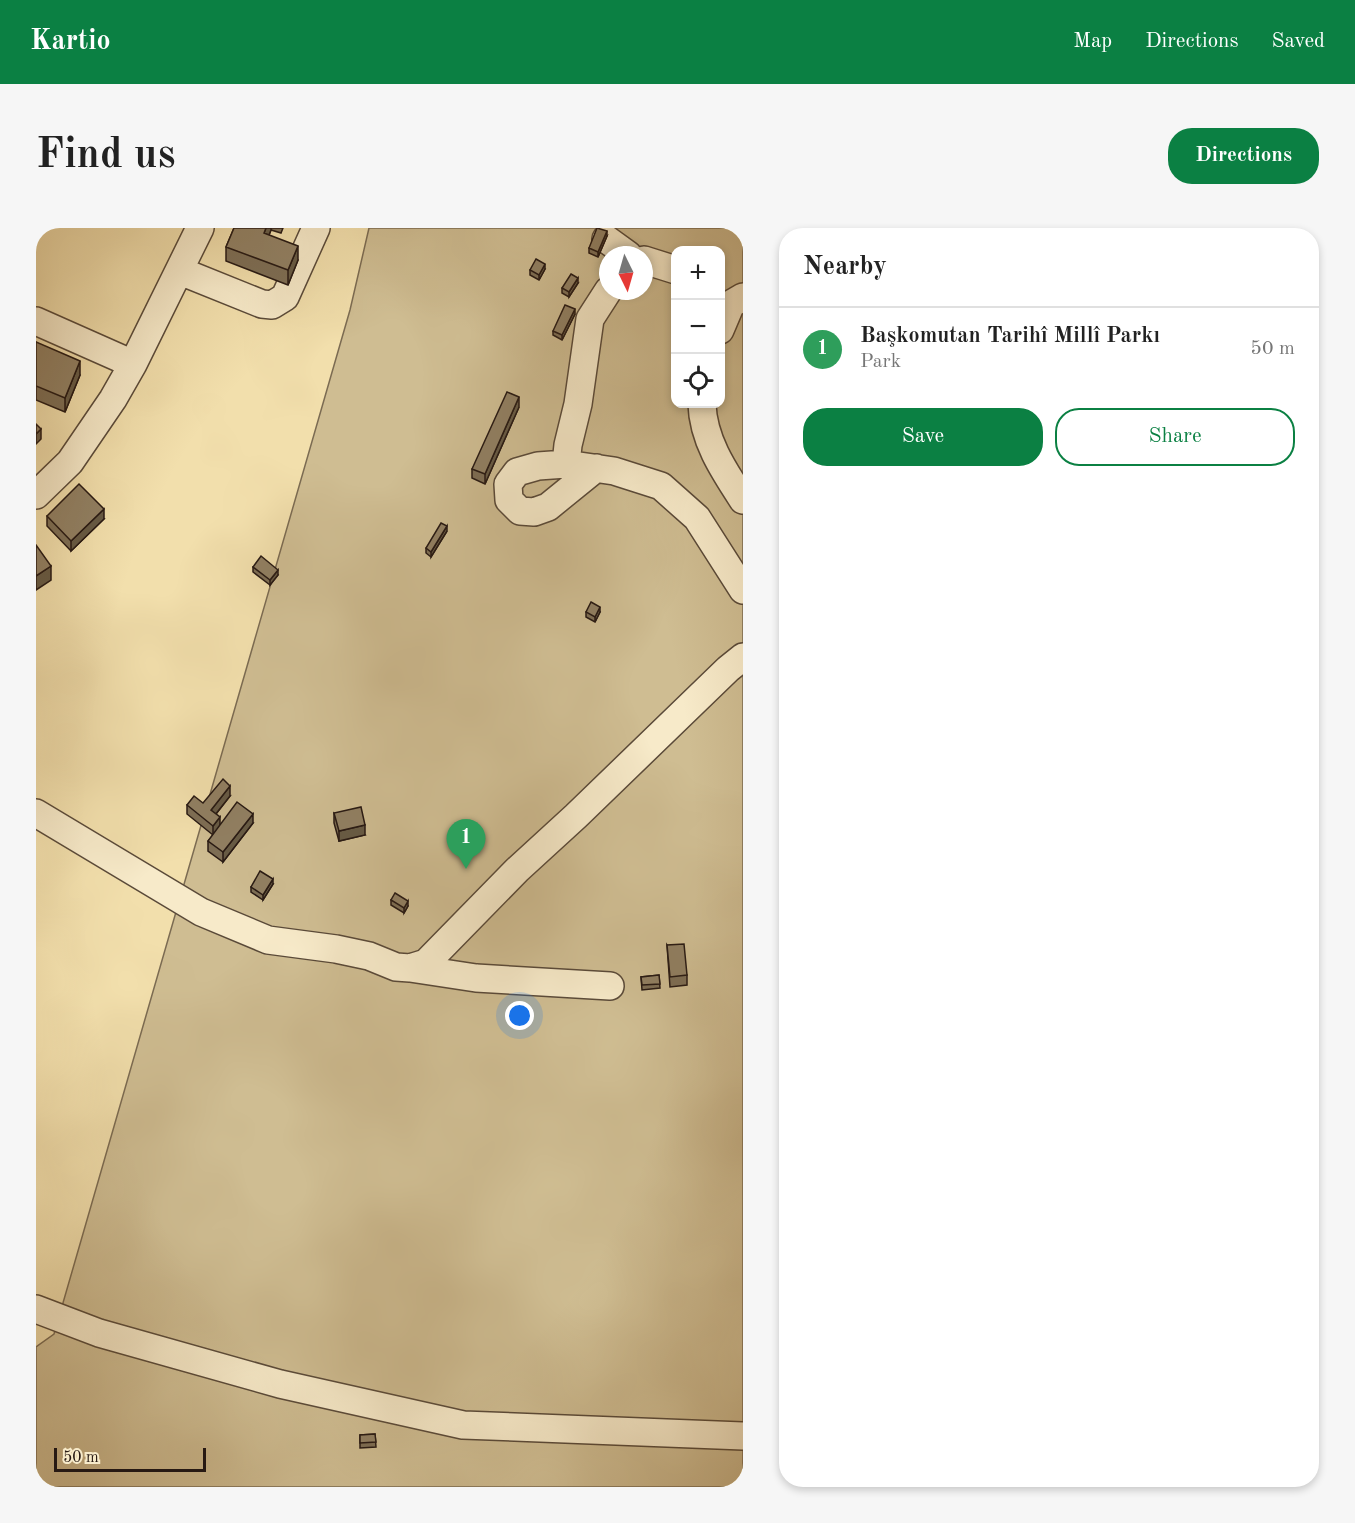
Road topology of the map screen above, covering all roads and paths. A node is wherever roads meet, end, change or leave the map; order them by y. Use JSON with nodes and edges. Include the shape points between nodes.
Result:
{"nodes":[{"id":1,"x":200,"y":228,"type":"edge"},
{"id":2,"x":316,"y":228,"type":"edge"},
{"id":3,"x":606,"y":239,"type":"edge"},
{"id":4,"x":616,"y":246,"type":"edge"},
{"id":5,"x":653,"y":263,"type":"edge"},
{"id":6,"x":671,"y":269,"type":"edge"},
{"id":7,"x":180,"y":271,"type":"junction"},
{"id":8,"x":731,"y":298,"type":"edge"},
{"id":9,"x":602,"y":300,"type":"edge"},
{"id":10,"x":725,"y":315,"type":"edge"},
{"id":11,"x":36,"y":321,"type":"edge"},
{"id":12,"x":133,"y":364,"type":"junction"},
{"id":13,"x":702,"y":408,"type":"edge"},
{"id":14,"x":566,"y":464,"type":"junction"},
{"id":15,"x":596,"y":468,"type":"junction"},
{"id":16,"x":36,"y":495,"type":"edge"},
{"id":17,"x":743,"y":500,"type":"edge"},
{"id":18,"x":743,"y":590,"type":"edge"},
{"id":19,"x":743,"y":657,"type":"edge"},
{"id":20,"x":36,"y":813,"type":"edge"},
{"id":21,"x":410,"y":968,"type":"junction"},
{"id":22,"x":610,"y":986,"type":"dead end"},
{"id":23,"x":36,"y":1309,"type":"edge"},
{"id":24,"x":743,"y":1436,"type":"edge"}],
"edges":[{"from":1,"to":7,"type":"street"},
{"from":2,"to":7,"type":"street","via":[[285,297],[272,305]]},
{"from":3,"to":4,"type":"street"},
{"from":5,"to":6,"type":"street"},
{"from":7,"to":12,"type":"street"},
{"from":8,"to":10,"type":"street"},
{"from":9,"to":14,"type":"street","via":[[590,319]]},
{"from":11,"to":12,"type":"street"},
{"from":12,"to":16,"type":"street","via":[[70,462]]},
{"from":13,"to":17,"type":"street","via":[[717,461]]},
{"from":14,"to":15,"type":"street"},
{"from":14,"to":15,"type":"street","via":[[517,472],[508,484],[509,500],[520,511],[548,507]]},
{"from":15,"to":18,"type":"street","via":[[662,486],[697,518]]},
{"from":19,"to":21,"type":"street","via":[[517,870],[426,963]]},
{"from":20,"to":21,"type":"street","via":[[201,912],[268,940],[336,948]]},
{"from":21,"to":22,"type":"street","via":[[476,978]]},
{"from":23,"to":24,"type":"street","via":[[99,1333],[280,1384],[464,1425]]}]}
